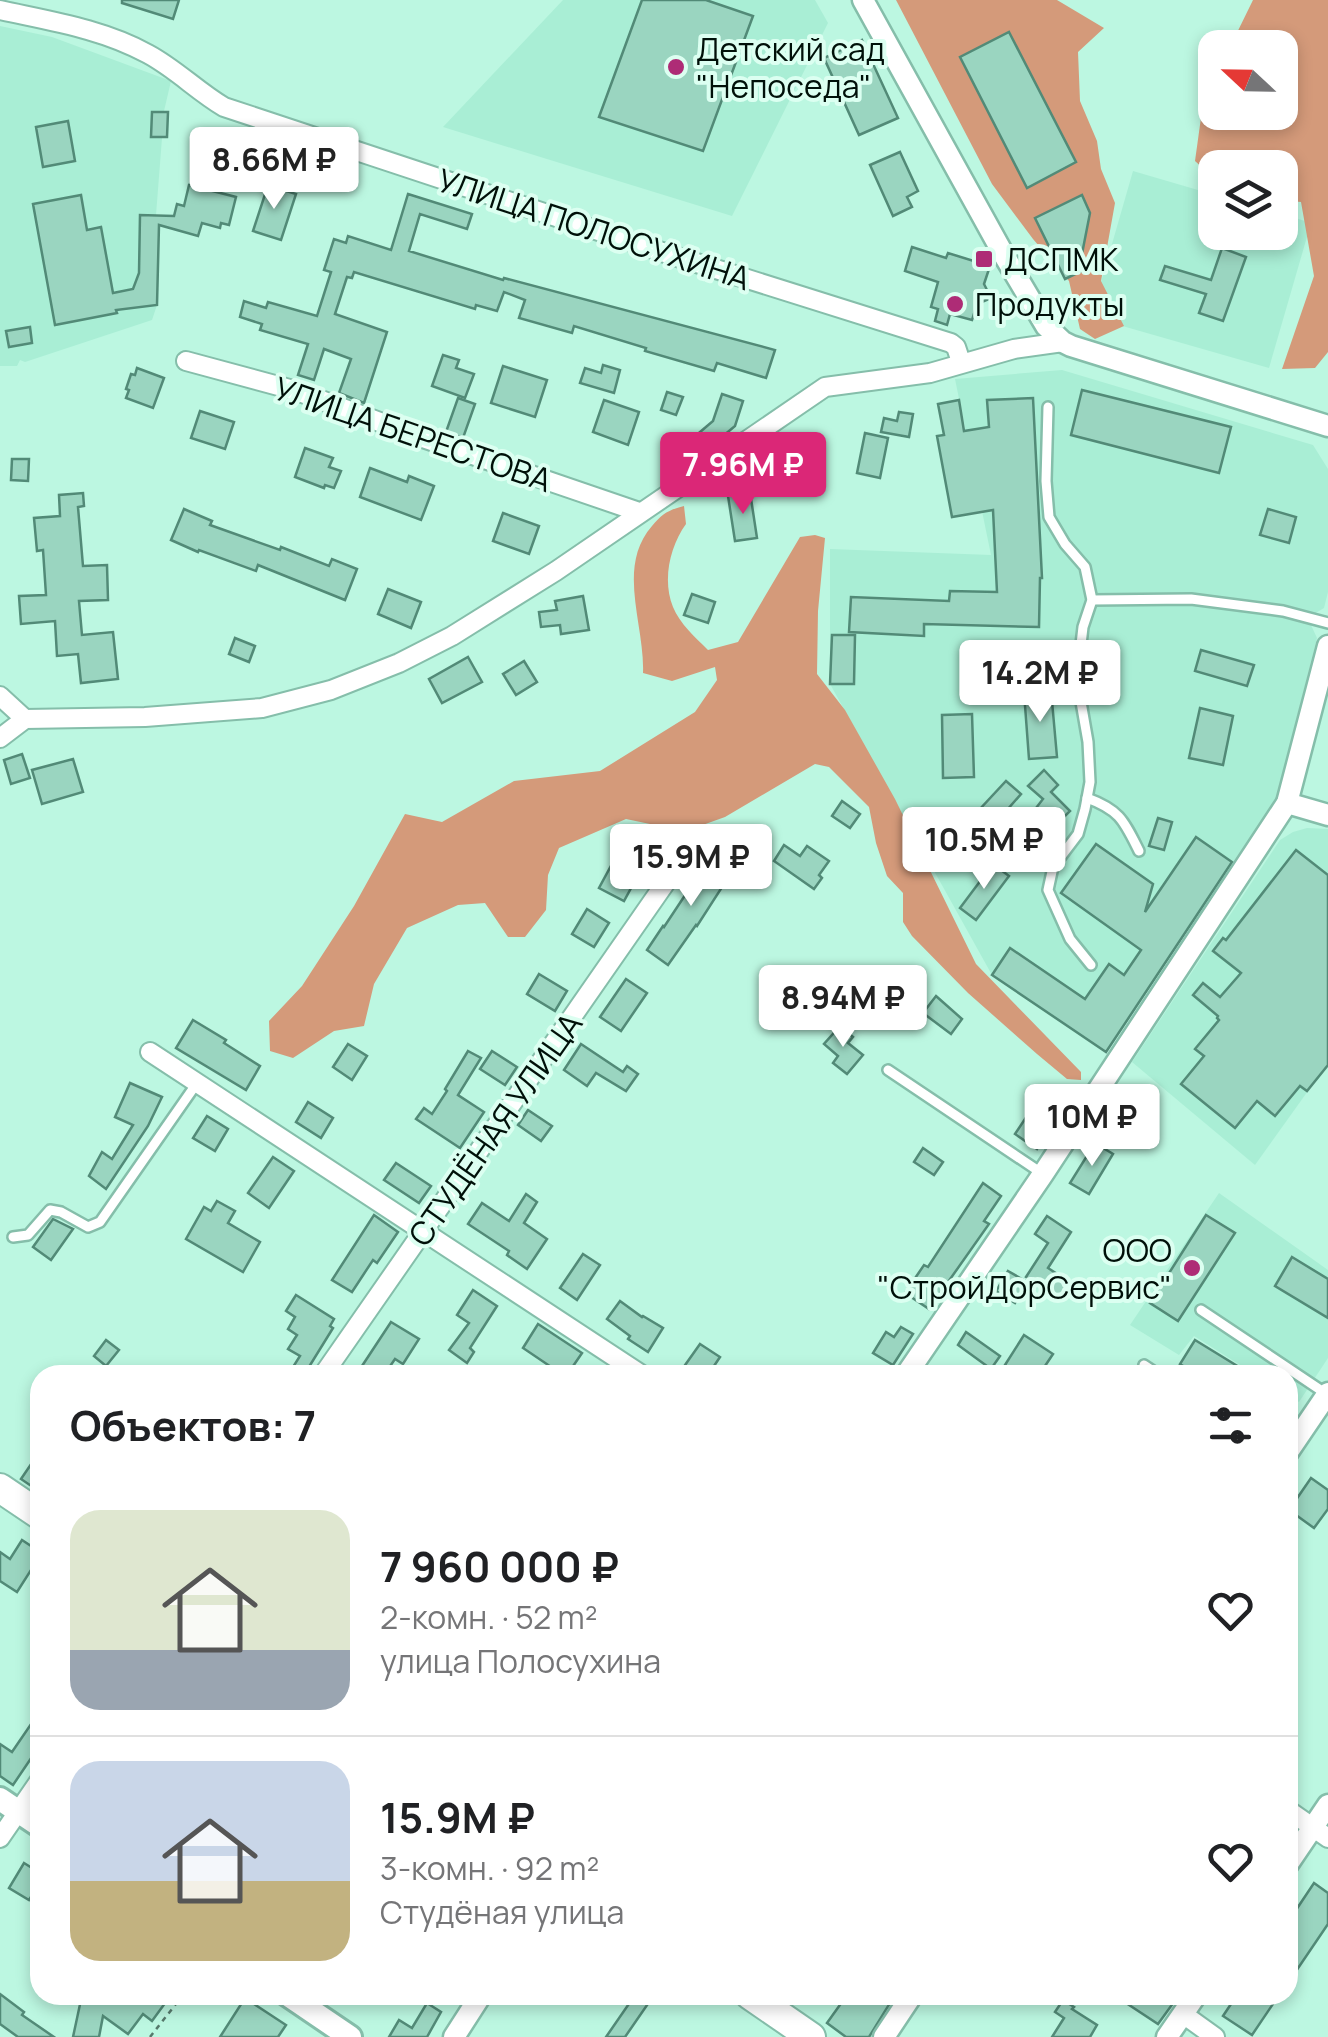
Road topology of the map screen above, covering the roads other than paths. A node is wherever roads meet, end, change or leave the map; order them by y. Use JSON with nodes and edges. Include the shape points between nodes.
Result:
{"nodes":[{"id":1,"x":864,"y":0,"type":"edge"},
{"id":2,"x":0,"y":10,"type":"edge"},
{"id":3,"x":1063,"y":342,"type":"junction"},
{"id":4,"x":186,"y":361,"type":"dead end"},
{"id":5,"x":962,"y":362,"type":"junction"},
{"id":6,"x":1048,"y":407,"type":"dead end"},
{"id":7,"x":1328,"y":426,"type":"edge"},
{"id":8,"x":639,"y":512,"type":"junction"},
{"id":9,"x":1092,"y":600,"type":"junction"},
{"id":10,"x":1328,"y":623,"type":"edge"},
{"id":11,"x":1328,"y":646,"type":"edge"},
{"id":12,"x":0,"y":696,"type":"edge"},
{"id":13,"x":25,"y":719,"type":"junction"},
{"id":14,"x":0,"y":738,"type":"edge"},
{"id":15,"x":1087,"y":798,"type":"junction"},
{"id":16,"x":1287,"y":803,"type":"junction"},
{"id":17,"x":1328,"y":815,"type":"edge"},
{"id":18,"x":1139,"y":851,"type":"dead end"},
{"id":19,"x":666,"y":882,"type":"dead end"},
{"id":20,"x":1091,"y":966,"type":"dead end"},
{"id":21,"x":150,"y":1052,"type":"dead end"},
{"id":22,"x":888,"y":1070,"type":"dead end"},
{"id":23,"x":197,"y":1083,"type":"junction"},
{"id":24,"x":1043,"y":1174,"type":"junction"},
{"id":25,"x":424,"y":1231,"type":"junction"},
{"id":26,"x":12,"y":1238,"type":"dead end"},
{"id":27,"x":1201,"y":1310,"type":"dead end"},
{"id":28,"x":330,"y":1365,"type":"edge"},
{"id":29,"x":627,"y":1365,"type":"edge"},
{"id":30,"x":913,"y":1365,"type":"edge"},
{"id":31,"x":1284,"y":1365,"type":"edge"},
{"id":32,"x":1298,"y":1374,"type":"edge"},
{"id":33,"x":1328,"y":1394,"type":"edge"},
{"id":34,"x":1298,"y":1438,"type":"edge"},
{"id":35,"x":0,"y":1488,"type":"edge"},
{"id":36,"x":30,"y":1508,"type":"edge"},
{"id":37,"x":30,"y":1788,"type":"edge"},
{"id":38,"x":9,"y":1805,"type":"edge"},
{"id":39,"x":1328,"y":1805,"type":"edge"},
{"id":40,"x":1298,"y":1817,"type":"edge"},
{"id":41,"x":30,"y":1819,"type":"edge"},
{"id":42,"x":1320,"y":1833,"type":"edge"},
{"id":43,"x":0,"y":1838,"type":"edge"},
{"id":44,"x":1298,"y":1854,"type":"edge"},
{"id":45,"x":303,"y":2005,"type":"edge"},
{"id":46,"x":475,"y":2005,"type":"edge"},
{"id":47,"x":765,"y":2005,"type":"edge"},
{"id":48,"x":905,"y":2005,"type":"edge"},
{"id":49,"x":1189,"y":2005,"type":"edge"},
{"id":50,"x":1182,"y":2014,"type":"junction"},
{"id":51,"x":350,"y":2037,"type":"edge"},
{"id":52,"x":454,"y":2037,"type":"edge"},
{"id":53,"x":811,"y":2037,"type":"edge"},
{"id":54,"x":884,"y":2037,"type":"edge"},
{"id":55,"x":1167,"y":2037,"type":"edge"},
{"id":56,"x":1215,"y":2037,"type":"edge"}],
"edges":[{"from":1,"to":3,"type":"street","via":[[1006,258],[1046,326]]},
{"from":2,"to":5,"type":"street","name":"УЛИЦА ПОЛОСУХИНА","via":[[92,30],[146,53],[224,107],[952,342]]},
{"from":3,"to":5,"type":"street"},
{"from":3,"to":7,"type":"street"},
{"from":4,"to":8,"type":"street","name":"УЛИЦА БЕРЕСТОВА","via":[[297,390]]},
{"from":5,"to":8,"type":"street","via":[[816,392]]},
{"from":6,"to":9,"type":"lane","via":[[1049,517],[1085,567]]},
{"from":8,"to":13,"type":"street","via":[[452,636],[331,690],[262,708]]},
{"from":9,"to":10,"type":"lane","via":[[1191,600]]},
{"from":9,"to":15,"type":"lane","via":[[1077,679],[1088,742]]},
{"from":11,"to":16,"type":"street"},
{"from":12,"to":13,"type":"street"},
{"from":13,"to":14,"type":"street"},
{"from":15,"to":18,"type":"lane","via":[[1123,819]]},
{"from":15,"to":20,"type":"lane","via":[[1078,834],[1053,867],[1048,890]]},
{"from":16,"to":17,"type":"street"},
{"from":16,"to":24,"type":"street"},
{"from":19,"to":25,"type":"street","name":"СТУДЁНАЯ УЛИЦА"},
{"from":21,"to":23,"type":"street"},
{"from":22,"to":24,"type":"lane"},
{"from":23,"to":25,"type":"street"},
{"from":23,"to":26,"type":"lane","via":[[100,1222],[88,1227],[50,1210],[28,1235]]},
{"from":24,"to":30,"type":"street"},
{"from":25,"to":28,"type":"street","name":"СТУДЁНАЯ УЛИЦА"},
{"from":25,"to":29,"type":"street"},
{"from":27,"to":31,"type":"lane"},
{"from":32,"to":33,"type":"lane"},
{"from":33,"to":34,"type":"street"},
{"from":35,"to":36,"type":"main road"},
{"from":37,"to":38,"type":"street"},
{"from":38,"to":41,"type":"main road"},
{"from":38,"to":43,"type":"street"},
{"from":39,"to":42,"type":"street"},
{"from":40,"to":42,"type":"street"},
{"from":42,"to":44,"type":"street"},
{"from":45,"to":51,"type":"main road"},
{"from":46,"to":52,"type":"street"},
{"from":47,"to":53,"type":"main road"},
{"from":48,"to":54,"type":"street"},
{"from":49,"to":50,"type":"street"},
{"from":50,"to":55,"type":"street"},
{"from":50,"to":56,"type":"street"}]}
